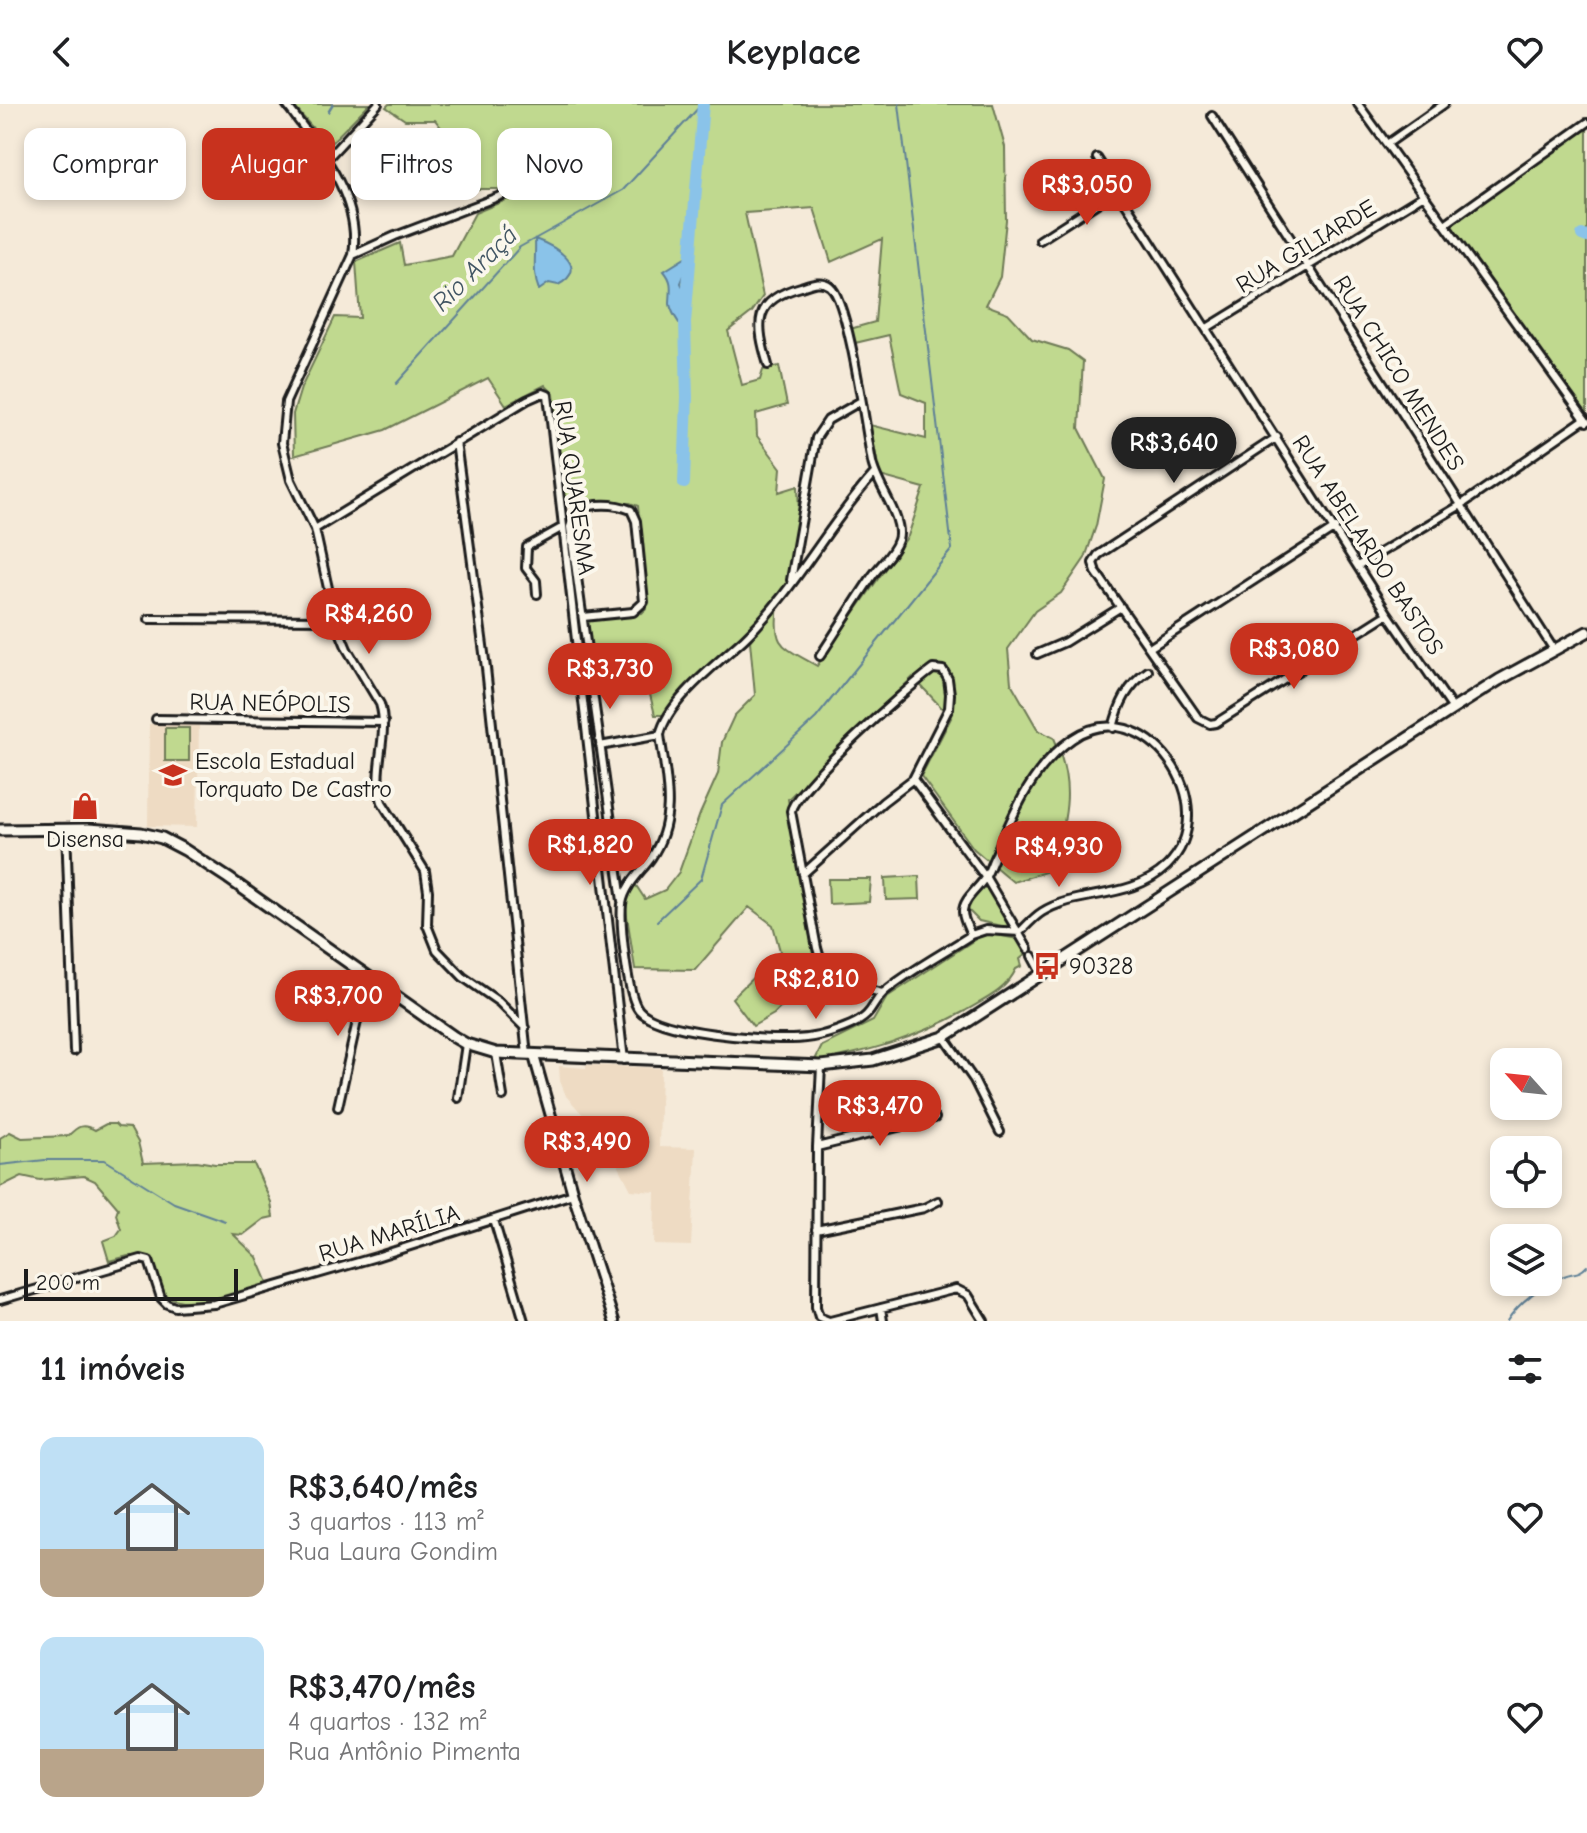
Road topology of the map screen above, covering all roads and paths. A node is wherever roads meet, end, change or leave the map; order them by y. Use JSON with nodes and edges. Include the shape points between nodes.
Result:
{"nodes":[{"id":1,"x":286,"y":104,"type":"edge"},
{"id":2,"x":378,"y":104,"type":"edge"},
{"id":3,"x":1358,"y":104,"type":"edge"},
{"id":4,"x":1444,"y":104,"type":"edge"},
{"id":5,"x":1212,"y":116,"type":"dead end"},
{"id":6,"x":1587,"y":123,"type":"edge"},
{"id":7,"x":304,"y":128,"type":"edge"},
{"id":8,"x":1387,"y":144,"type":"junction"},
{"id":9,"x":335,"y":150,"type":"edge"},
{"id":10,"x":1097,"y":158,"type":"dead end"},
{"id":11,"x":335,"y":177,"type":"edge"},
{"id":12,"x":1118,"y":190,"type":"junction"},
{"id":13,"x":1424,"y":195,"type":"junction"},
{"id":14,"x":497,"y":197,"type":"edge"},
{"id":15,"x":1445,"y":224,"type":"junction"},
{"id":16,"x":1040,"y":240,"type":"dead end"},
{"id":17,"x":353,"y":255,"type":"junction"},
{"id":18,"x":1309,"y":265,"type":"junction"},
{"id":19,"x":1207,"y":328,"type":"junction"},
{"id":20,"x":768,"y":365,"type":"dead end"},
{"id":21,"x":861,"y":401,"type":"junction"},
{"id":22,"x":1586,"y":421,"type":"edge"},
{"id":23,"x":1277,"y":437,"type":"junction"},
{"id":24,"x":456,"y":442,"type":"junction"},
{"id":25,"x":874,"y":474,"type":"junction"},
{"id":26,"x":1461,"y":505,"type":"junction"},
{"id":27,"x":563,"y":527,"type":"junction"},
{"id":28,"x":1335,"y":528,"type":"junction"},
{"id":29,"x":315,"y":529,"type":"junction"},
{"id":30,"x":1359,"y":565,"type":"junction"},
{"id":31,"x":790,"y":585,"type":"junction"},
{"id":32,"x":537,"y":594,"type":"dead end"},
{"id":33,"x":1121,"y":607,"type":"junction"},
{"id":34,"x":1388,"y":614,"type":"junction"},
{"id":35,"x":583,"y":617,"type":"junction"},
{"id":36,"x":149,"y":619,"type":"dead end"},
{"id":37,"x":335,"y":620,"type":"junction"},
{"id":38,"x":1587,"y":632,"type":"edge"},
{"id":39,"x":1151,"y":647,"type":"junction"},
{"id":40,"x":1554,"y":650,"type":"junction"},
{"id":41,"x":1037,"y":654,"type":"dead end"},
{"id":42,"x":820,"y":656,"type":"dead end"},
{"id":43,"x":1148,"y":671,"type":"dead end"},
{"id":44,"x":1453,"y":709,"type":"junction"},
{"id":45,"x":156,"y":719,"type":"dead end"},
{"id":46,"x":384,"y":722,"type":"junction"},
{"id":47,"x":1113,"y":728,"type":"junction"},
{"id":48,"x":660,"y":735,"type":"junction"},
{"id":49,"x":600,"y":746,"type":"junction"},
{"id":50,"x":913,"y":779,"type":"junction"},
{"id":51,"x":66,"y":828,"type":"junction"},
{"id":52,"x":0,"y":830,"type":"edge"},
{"id":53,"x":803,"y":874,"type":"junction"},
{"id":54,"x":986,"y":878,"type":"junction"},
{"id":55,"x":622,"y":903,"type":"junction"},
{"id":56,"x":1020,"y":932,"type":"junction"},
{"id":57,"x":971,"y":935,"type":"junction"},
{"id":58,"x":1041,"y":973,"type":"junction"},
{"id":59,"x":367,"y":976,"type":"junction"},
{"id":60,"x":882,"y":993,"type":"junction"},
{"id":61,"x":525,"y":1028,"type":"junction"},
{"id":62,"x":944,"y":1037,"type":"junction"},
{"id":63,"x":466,"y":1044,"type":"junction"},
{"id":64,"x":74,"y":1051,"type":"dead end"},
{"id":65,"x":496,"y":1053,"type":"junction"},
{"id":66,"x":530,"y":1055,"type":"junction"},
{"id":67,"x":624,"y":1060,"type":"junction"},
{"id":68,"x":821,"y":1066,"type":"junction"},
{"id":69,"x":503,"y":1096,"type":"dead end"},
{"id":70,"x":458,"y":1098,"type":"dead end"},
{"id":71,"x":338,"y":1107,"type":"dead end"},
{"id":72,"x":935,"y":1118,"type":"dead end"},
{"id":73,"x":1000,"y":1132,"type":"dead end"},
{"id":74,"x":817,"y":1147,"type":"junction"},
{"id":75,"x":573,"y":1194,"type":"junction"},
{"id":76,"x":938,"y":1201,"type":"dead end"},
{"id":77,"x":494,"y":1220,"type":"junction"},
{"id":78,"x":816,"y":1230,"type":"junction"},
{"id":79,"x":0,"y":1300,"type":"edge"},
{"id":80,"x":881,"y":1308,"type":"junction"},
{"id":81,"x":524,"y":1321,"type":"edge"},
{"id":82,"x":614,"y":1321,"type":"edge"},
{"id":83,"x":830,"y":1321,"type":"edge"},
{"id":84,"x":883,"y":1321,"type":"edge"},
{"id":85,"x":984,"y":1321,"type":"edge"}],
"edges":[{"from":1,"to":7,"type":"street"},
{"from":2,"to":9,"type":"street"},
{"from":3,"to":8,"type":"street"},
{"from":4,"to":8,"type":"street"},
{"from":5,"to":18,"type":"street","name":"RUA CHICO MENDES"},
{"from":6,"to":15,"type":"street"},
{"from":8,"to":13,"type":"street"},
{"from":10,"to":12,"type":"street","name":"RUA ABELARDO BASTOS"},
{"from":11,"to":17,"type":"street","via":[[351,213]]},
{"from":12,"to":16,"type":"street"},
{"from":12,"to":19,"type":"street","name":"RUA ABELARDO BASTOS"},
{"from":13,"to":15,"type":"street"},
{"from":13,"to":18,"type":"street","name":"RUA GILIARDE"},
{"from":14,"to":17,"type":"street"},
{"from":15,"to":22,"type":"street"},
{"from":17,"to":29,"type":"street","via":[[284,415],[286,468]]},
{"from":18,"to":19,"type":"street","name":"RUA GILIARDE"},
{"from":18,"to":26,"type":"street","name":"RUA CHICO MENDES"},
{"from":19,"to":23,"type":"street","name":"RUA ABELARDO BASTOS"},
{"from":20,"to":21,"type":"street","via":[[758,329],[767,303],[784,291],[828,284],[839,300]]},
{"from":21,"to":25,"type":"street"},
{"from":21,"to":31,"type":"street","via":[[828,420],[816,438]]},
{"from":22,"to":26,"type":"street"},
{"from":23,"to":28,"type":"street","name":"RUA ABELARDO BASTOS"},
{"from":23,"to":33,"type":"street","via":[[1094,559],[1096,572]]},
{"from":24,"to":27,"type":"street","name":"RUA QUARESMA","via":[[546,393]]},
{"from":24,"to":29,"type":"street","name":"RUA QUARESMA"},
{"from":24,"to":61,"type":"street"},
{"from":25,"to":31,"type":"street"},
{"from":25,"to":42,"type":"street","via":[[899,525],[899,538]]},
{"from":26,"to":30,"type":"street"},
{"from":26,"to":40,"type":"street","name":"RUA CHICO MENDES"},
{"from":27,"to":32,"type":"street","via":[[527,547],[526,568],[536,581]]},
{"from":27,"to":67,"type":"street","name":"RUA QUARESMA"},
{"from":28,"to":30,"type":"street","name":"RUA ABELARDO BASTOS"},
{"from":28,"to":39,"type":"street"},
{"from":29,"to":37,"type":"street"},
{"from":30,"to":34,"type":"street","name":"RUA ABELARDO BASTOS"},
{"from":31,"to":48,"type":"street","via":[[673,709]]},
{"from":33,"to":39,"type":"street"},
{"from":33,"to":41,"type":"street"},
{"from":34,"to":39,"type":"street","via":[[1210,724],[1198,718]]},
{"from":34,"to":44,"type":"street","name":"RUA ABELARDO BASTOS"},
{"from":35,"to":35,"type":"street","via":[[633,612],[644,602],[634,513],[625,507],[603,504],[577,510],[570,522]]},
{"from":35,"to":49,"type":"street"},
{"from":36,"to":37,"type":"street"},
{"from":37,"to":46,"type":"street","via":[[380,704]]},
{"from":38,"to":40,"type":"main road"},
{"from":40,"to":44,"type":"main road"},
{"from":43,"to":47,"type":"street","via":[[1124,697]]},
{"from":44,"to":58,"type":"main road"},
{"from":45,"to":46,"type":"street","name":"RUA NEÓPOLIS"},
{"from":46,"to":61,"type":"street","via":[[379,793],[425,871],[427,925],[433,942],[463,977]]},
{"from":47,"to":54,"type":"street","via":[[1074,737],[1038,773],[1018,803]]},
{"from":47,"to":56,"type":"street","via":[[1143,736],[1161,748],[1185,789],[1186,835],[1167,865],[1148,879],[1044,910]]},
{"from":48,"to":49,"type":"street"},
{"from":48,"to":55,"type":"street","via":[[669,816],[653,855]]},
{"from":49,"to":55,"type":"street"},
{"from":50,"to":53,"type":"street"},
{"from":50,"to":53,"type":"street","via":[[949,708],[943,670],[933,669],[910,687],[793,801]]},
{"from":50,"to":54,"type":"street"},
{"from":51,"to":52,"type":"main road"},
{"from":51,"to":59,"type":"main road","via":[[141,833],[176,845]]},
{"from":51,"to":64,"type":"street"},
{"from":53,"to":60,"type":"street","via":[[824,972],[839,982]]},
{"from":54,"to":56,"type":"street"},
{"from":54,"to":57,"type":"street","via":[[964,907]]},
{"from":55,"to":60,"type":"street","via":[[629,989],[650,1019],[726,1036],[793,1039],[859,1021],[870,1014]]},
{"from":56,"to":57,"type":"street","via":[[986,930]]},
{"from":56,"to":58,"type":"street"},
{"from":57,"to":60,"type":"street"},
{"from":58,"to":62,"type":"main road"},
{"from":59,"to":63,"type":"main road"},
{"from":59,"to":71,"type":"street"},
{"from":61,"to":66,"type":"street"},
{"from":62,"to":68,"type":"main road","via":[[873,1060]]},
{"from":62,"to":73,"type":"street","via":[[974,1080]]},
{"from":63,"to":65,"type":"main road"},
{"from":63,"to":70,"type":"street"},
{"from":65,"to":66,"type":"main road"},
{"from":65,"to":69,"type":"street"},
{"from":66,"to":67,"type":"main road"},
{"from":66,"to":75,"type":"main road"},
{"from":67,"to":68,"type":"main road"},
{"from":68,"to":74,"type":"street"},
{"from":72,"to":74,"type":"street"},
{"from":74,"to":78,"type":"street"},
{"from":75,"to":77,"type":"street","name":"RUA MARÍLIA"},
{"from":75,"to":82,"type":"main road"},
{"from":76,"to":78,"type":"street"},
{"from":77,"to":79,"type":"street","name":"RUA MARÍLIA","via":[[214,1304],[167,1304],[149,1261],[134,1260]]},
{"from":77,"to":81,"type":"street"},
{"from":78,"to":83,"type":"street","via":[[816,1307],[819,1317]]},
{"from":80,"to":83,"type":"street"},
{"from":80,"to":84,"type":"street"},
{"from":80,"to":85,"type":"street","via":[[956,1289],[968,1295]]}]}
